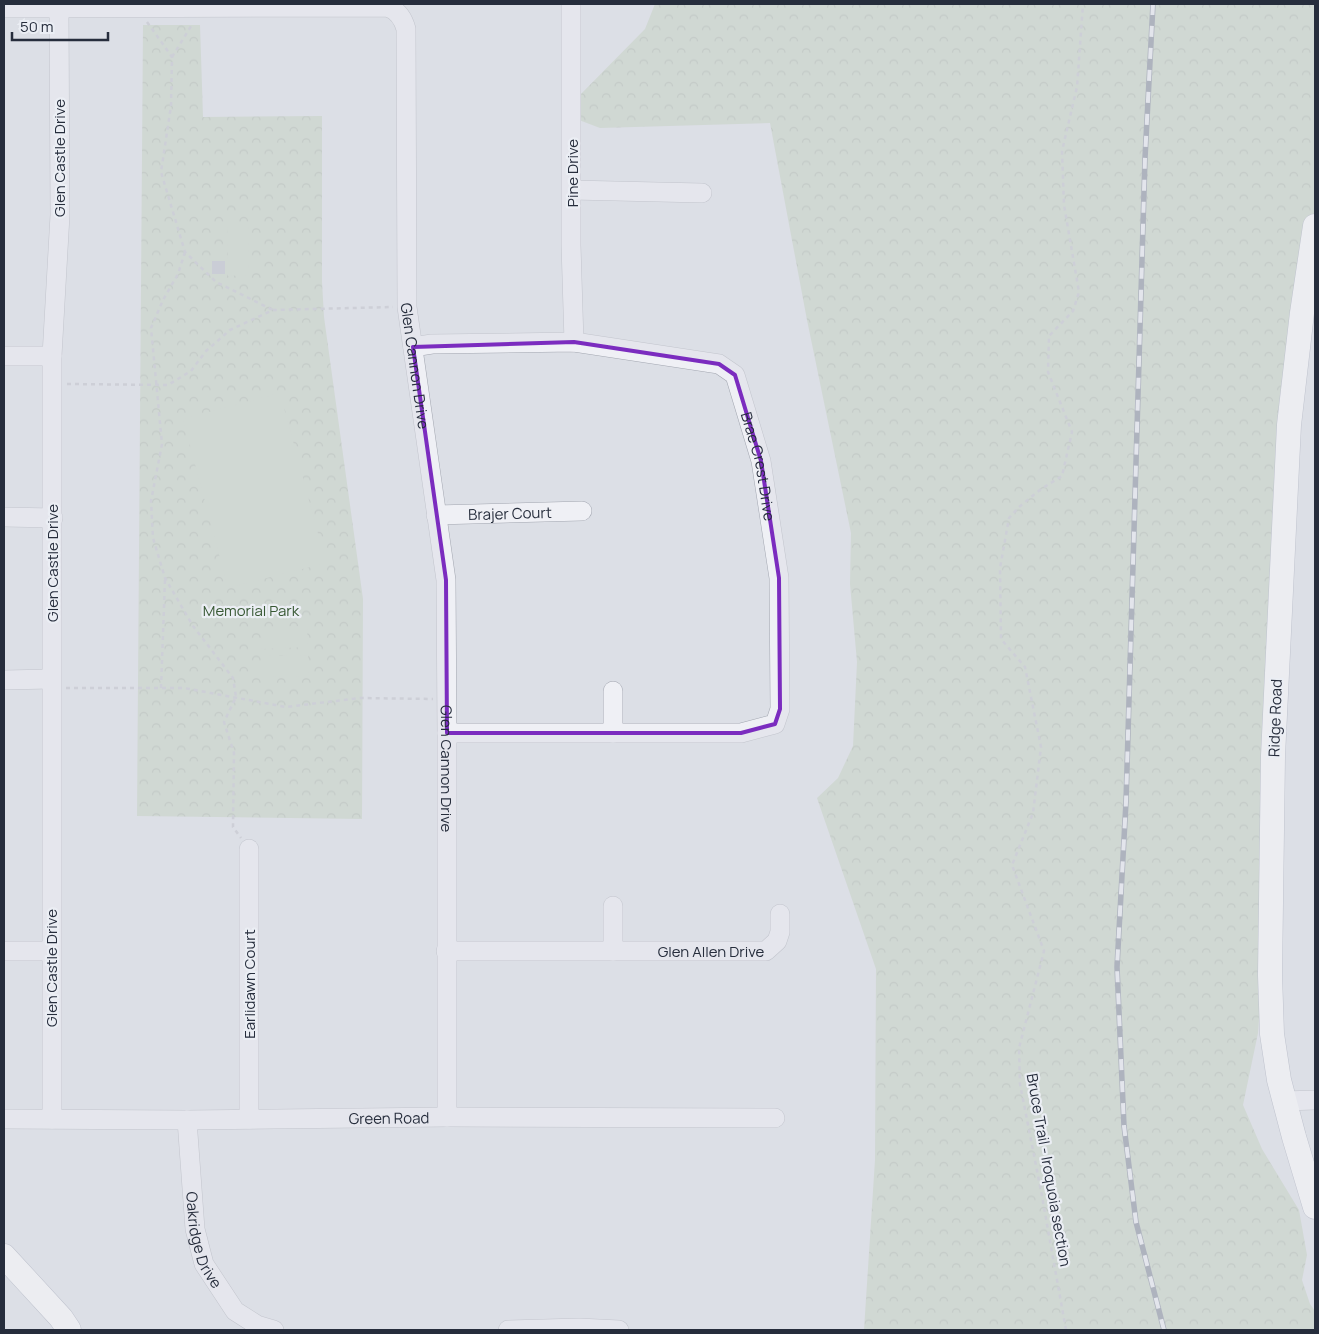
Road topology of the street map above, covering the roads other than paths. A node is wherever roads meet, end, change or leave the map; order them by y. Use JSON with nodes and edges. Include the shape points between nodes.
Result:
{"nodes":[{"id":1,"x":571,"y":4,"type":"edge"},
{"id":2,"x":4,"y":8,"type":"edge"},
{"id":3,"x":59,"y":8,"type":"junction"},
{"id":4,"x":572,"y":190,"type":"junction"},
{"id":5,"x":702,"y":193,"type":"dead end"},
{"id":6,"x":1315,"y":226,"type":"edge"},
{"id":7,"x":574,"y":342,"type":"junction"},
{"id":8,"x":413,"y":347,"type":"junction"},
{"id":9,"x":4,"y":356,"type":"edge"},
{"id":10,"x":52,"y":356,"type":"junction"},
{"id":11,"x":582,"y":511,"type":"dead end"},
{"id":12,"x":436,"y":515,"type":"junction"},
{"id":13,"x":4,"y":517,"type":"edge"},
{"id":14,"x":52,"y":518,"type":"junction"},
{"id":15,"x":4,"y":680,"type":"edge"},
{"id":16,"x":51,"y":683,"type":"junction"},
{"id":17,"x":613,"y":691,"type":"dead end"},
{"id":18,"x":447,"y":733,"type":"junction"},
{"id":19,"x":612,"y":733,"type":"junction"},
{"id":20,"x":249,"y":849,"type":"road end"},
{"id":21,"x":613,"y":906,"type":"dead end"},
{"id":22,"x":780,"y":914,"type":"dead end"},
{"id":23,"x":613,"y":950,"type":"junction"},
{"id":24,"x":4,"y":951,"type":"edge"},
{"id":25,"x":51,"y":951,"type":"junction"},
{"id":26,"x":446,"y":951,"type":"junction"},
{"id":27,"x":1315,"y":1100,"type":"edge"},
{"id":28,"x":1285,"y":1101,"type":"junction"},
{"id":29,"x":447,"y":1117,"type":"junction"},
{"id":30,"x":775,"y":1118,"type":"dead end"},
{"id":31,"x":4,"y":1119,"type":"edge"},
{"id":32,"x":52,"y":1119,"type":"junction"},
{"id":33,"x":249,"y":1119,"type":"junction"},
{"id":34,"x":187,"y":1120,"type":"junction"},
{"id":35,"x":1315,"y":1207,"type":"edge"},
{"id":36,"x":4,"y":1256,"type":"edge"},
{"id":37,"x":68,"y":1330,"type":"edge"},
{"id":38,"x":274,"y":1330,"type":"edge"},
{"id":39,"x":508,"y":1330,"type":"edge"},
{"id":40,"x":619,"y":1330,"type":"edge"}],
"edges":[{"from":1,"to":4,"type":"street","name":"Pine Drive"},
{"from":2,"to":3,"type":"street","name":"Glen Cannon Drive"},
{"from":3,"to":8,"type":"street","name":"Glen Cannon Drive","via":[[394,9],[406,29],[407,307]]},
{"from":3,"to":10,"type":"street","name":"Glen Castle Drive","via":[[60,215]]},
{"from":4,"to":5,"type":"street"},
{"from":4,"to":7,"type":"street","name":"Pine Drive"},
{"from":6,"to":28,"type":"main road","name":"Ridge Road","via":[[1289,425],[1273,756],[1270,994],[1272,1034]]},
{"from":7,"to":8,"type":"street","name":"Brae Crest Drive"},
{"from":7,"to":19,"type":"street","name":"Brae Crest Drive","via":[[719,364],[735,375],[761,461],[779,578],[780,709],[775,724],[742,733]]},
{"from":8,"to":12,"type":"street","name":"Glen Cannon Drive"},
{"from":9,"to":10,"type":"street"},
{"from":10,"to":14,"type":"street","name":"Glen Castle Drive"},
{"from":11,"to":12,"type":"street","name":"Brajer Court"},
{"from":12,"to":18,"type":"street","name":"Glen Cannon Drive","via":[[446,580]]},
{"from":13,"to":14,"type":"street"},
{"from":14,"to":16,"type":"street","name":"Glen Castle Drive"},
{"from":15,"to":16,"type":"street"},
{"from":16,"to":25,"type":"street","name":"Glen Castle Drive"},
{"from":17,"to":19,"type":"street"},
{"from":18,"to":19,"type":"street","name":"Brae Crest Drive"},
{"from":18,"to":26,"type":"street","name":"Glen Cannon Drive"},
{"from":20,"to":33,"type":"street","name":"Earlidawn Court"},
{"from":21,"to":23,"type":"street"},
{"from":22,"to":23,"type":"street","name":"Glen Allen Drive","via":[[778,941],[766,951]]},
{"from":23,"to":26,"type":"street","name":"Glen Allen Drive"},
{"from":24,"to":25,"type":"street"},
{"from":25,"to":32,"type":"street","name":"Glen Castle Drive"},
{"from":26,"to":29,"type":"street","name":"Glen Cannon Drive"},
{"from":27,"to":28,"type":"street"},
{"from":28,"to":35,"type":"main road","name":"Ridge Road"},
{"from":29,"to":30,"type":"street","name":"Green Road"},
{"from":29,"to":33,"type":"street","name":"Green Road"},
{"from":31,"to":32,"type":"street","name":"Green Road"},
{"from":32,"to":34,"type":"street","name":"Green Road"},
{"from":33,"to":34,"type":"street","name":"Green Road"},
{"from":34,"to":38,"type":"street","name":"Oakridge Drive","via":[[195,1229],[204,1264],[235,1311],[257,1325]]},
{"from":36,"to":37,"type":"main road","via":[[61,1318]]},
{"from":39,"to":40,"type":"street"}]}
